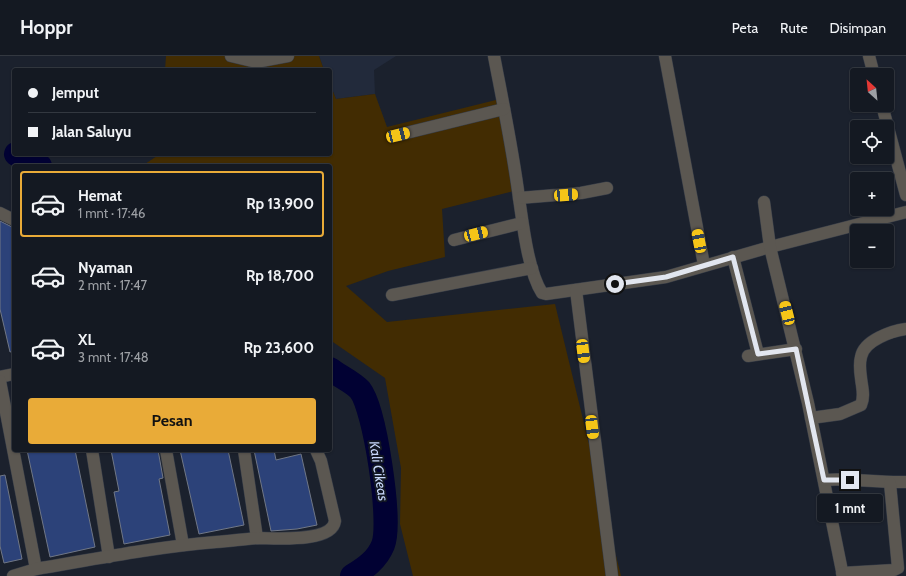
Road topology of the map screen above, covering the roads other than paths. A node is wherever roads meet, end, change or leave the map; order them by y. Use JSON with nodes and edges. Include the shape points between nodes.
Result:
{"nodes":[{"id":1,"x":231,"y":56,"type":"edge"},
{"id":2,"x":288,"y":56,"type":"edge"},
{"id":3,"x":494,"y":56,"type":"edge"},
{"id":4,"x":665,"y":56,"type":"edge"},
{"id":5,"x":869,"y":56,"type":"edge"},
{"id":6,"x":872,"y":68,"type":"edge"},
{"id":7,"x":504,"y":109,"type":"junction"},
{"id":8,"x":884,"y":112,"type":"edge"},
{"id":9,"x":398,"y":135,"type":"dead end"},
{"id":10,"x":607,"y":188,"type":"dead end"},
{"id":11,"x":906,"y":195,"type":"edge"},
{"id":12,"x":519,"y":198,"type":"junction"},
{"id":13,"x":764,"y":202,"type":"dead end"},
{"id":14,"x":906,"y":212,"type":"edge"},
{"id":15,"x":0,"y":213,"type":"edge"},
{"id":16,"x":12,"y":219,"type":"edge"},
{"id":17,"x":522,"y":223,"type":"junction"},
{"id":18,"x":454,"y":240,"type":"dead end"},
{"id":19,"x":770,"y":247,"type":"junction"},
{"id":20,"x":733,"y":257,"type":"junction"},
{"id":21,"x":704,"y":265,"type":"junction"},
{"id":22,"x":532,"y":268,"type":"junction"},
{"id":23,"x":576,"y":290,"type":"junction"},
{"id":24,"x":392,"y":295,"type":"dead end"},
{"id":25,"x":906,"y":329,"type":"edge"},
{"id":26,"x":796,"y":349,"type":"junction"},
{"id":27,"x":12,"y":374,"type":"edge"},
{"id":28,"x":0,"y":377,"type":"edge"},
{"id":29,"x":0,"y":381,"type":"edge"},
{"id":30,"x":811,"y":418,"type":"junction"},
{"id":31,"x":12,"y":444,"type":"edge"},
{"id":32,"x":14,"y":452,"type":"edge"},
{"id":33,"x":92,"y":452,"type":"edge"},
{"id":34,"x":166,"y":452,"type":"edge"},
{"id":35,"x":244,"y":452,"type":"edge"},
{"id":36,"x":317,"y":452,"type":"edge"},
{"id":37,"x":824,"y":480,"type":"junction"},
{"id":38,"x":906,"y":482,"type":"edge"},
{"id":39,"x":890,"y":483,"type":"junction"},
{"id":40,"x":257,"y":538,"type":"junction"},
{"id":41,"x":183,"y":545,"type":"junction"},
{"id":42,"x":109,"y":557,"type":"junction"},
{"id":43,"x":36,"y":569,"type":"junction"},
{"id":44,"x":842,"y":574,"type":"edge"},
{"id":45,"x":13,"y":576,"type":"edge"},
{"id":46,"x":612,"y":576,"type":"edge"}],
"edges":[{"from":1,"to":2,"type":"street","via":[[256,62]]},
{"from":3,"to":7,"type":"street"},
{"from":4,"to":21,"type":"street"},
{"from":5,"to":6,"type":"street"},
{"from":7,"to":9,"type":"street"},
{"from":7,"to":12,"type":"street"},
{"from":8,"to":11,"type":"street"},
{"from":10,"to":12,"type":"street","via":[[581,194]]},
{"from":12,"to":17,"type":"street"},
{"from":13,"to":19,"type":"street"},
{"from":14,"to":19,"type":"street"},
{"from":15,"to":16,"type":"street"},
{"from":17,"to":18,"type":"street"},
{"from":17,"to":22,"type":"street"},
{"from":19,"to":20,"type":"street"},
{"from":19,"to":26,"type":"street"},
{"from":20,"to":21,"type":"street"},
{"from":20,"to":26,"type":"street","via":[[753,355]]},
{"from":21,"to":23,"type":"street","via":[[666,277]]},
{"from":22,"to":23,"type":"street","via":[[542,293]]},
{"from":22,"to":24,"type":"street"},
{"from":23,"to":46,"type":"street"},
{"from":25,"to":30,"type":"street","via":[[885,334],[867,347],[861,355],[864,398],[861,405],[840,414]]},
{"from":26,"to":30,"type":"street"},
{"from":27,"to":28,"type":"street"},
{"from":29,"to":31,"type":"street"},
{"from":30,"to":37,"type":"street"},
{"from":32,"to":43,"type":"street"},
{"from":33,"to":42,"type":"street"},
{"from":34,"to":41,"type":"street"},
{"from":35,"to":40,"type":"street"},
{"from":36,"to":40,"type":"street","via":[[335,521],[334,527],[315,536],[285,540]]},
{"from":37,"to":39,"type":"street"},
{"from":37,"to":44,"type":"street"},
{"from":38,"to":39,"type":"street"},
{"from":39,"to":44,"type":"street","via":[[898,568]]},
{"from":40,"to":41,"type":"street"},
{"from":41,"to":42,"type":"street"},
{"from":42,"to":43,"type":"street"},
{"from":43,"to":45,"type":"street"}]}
